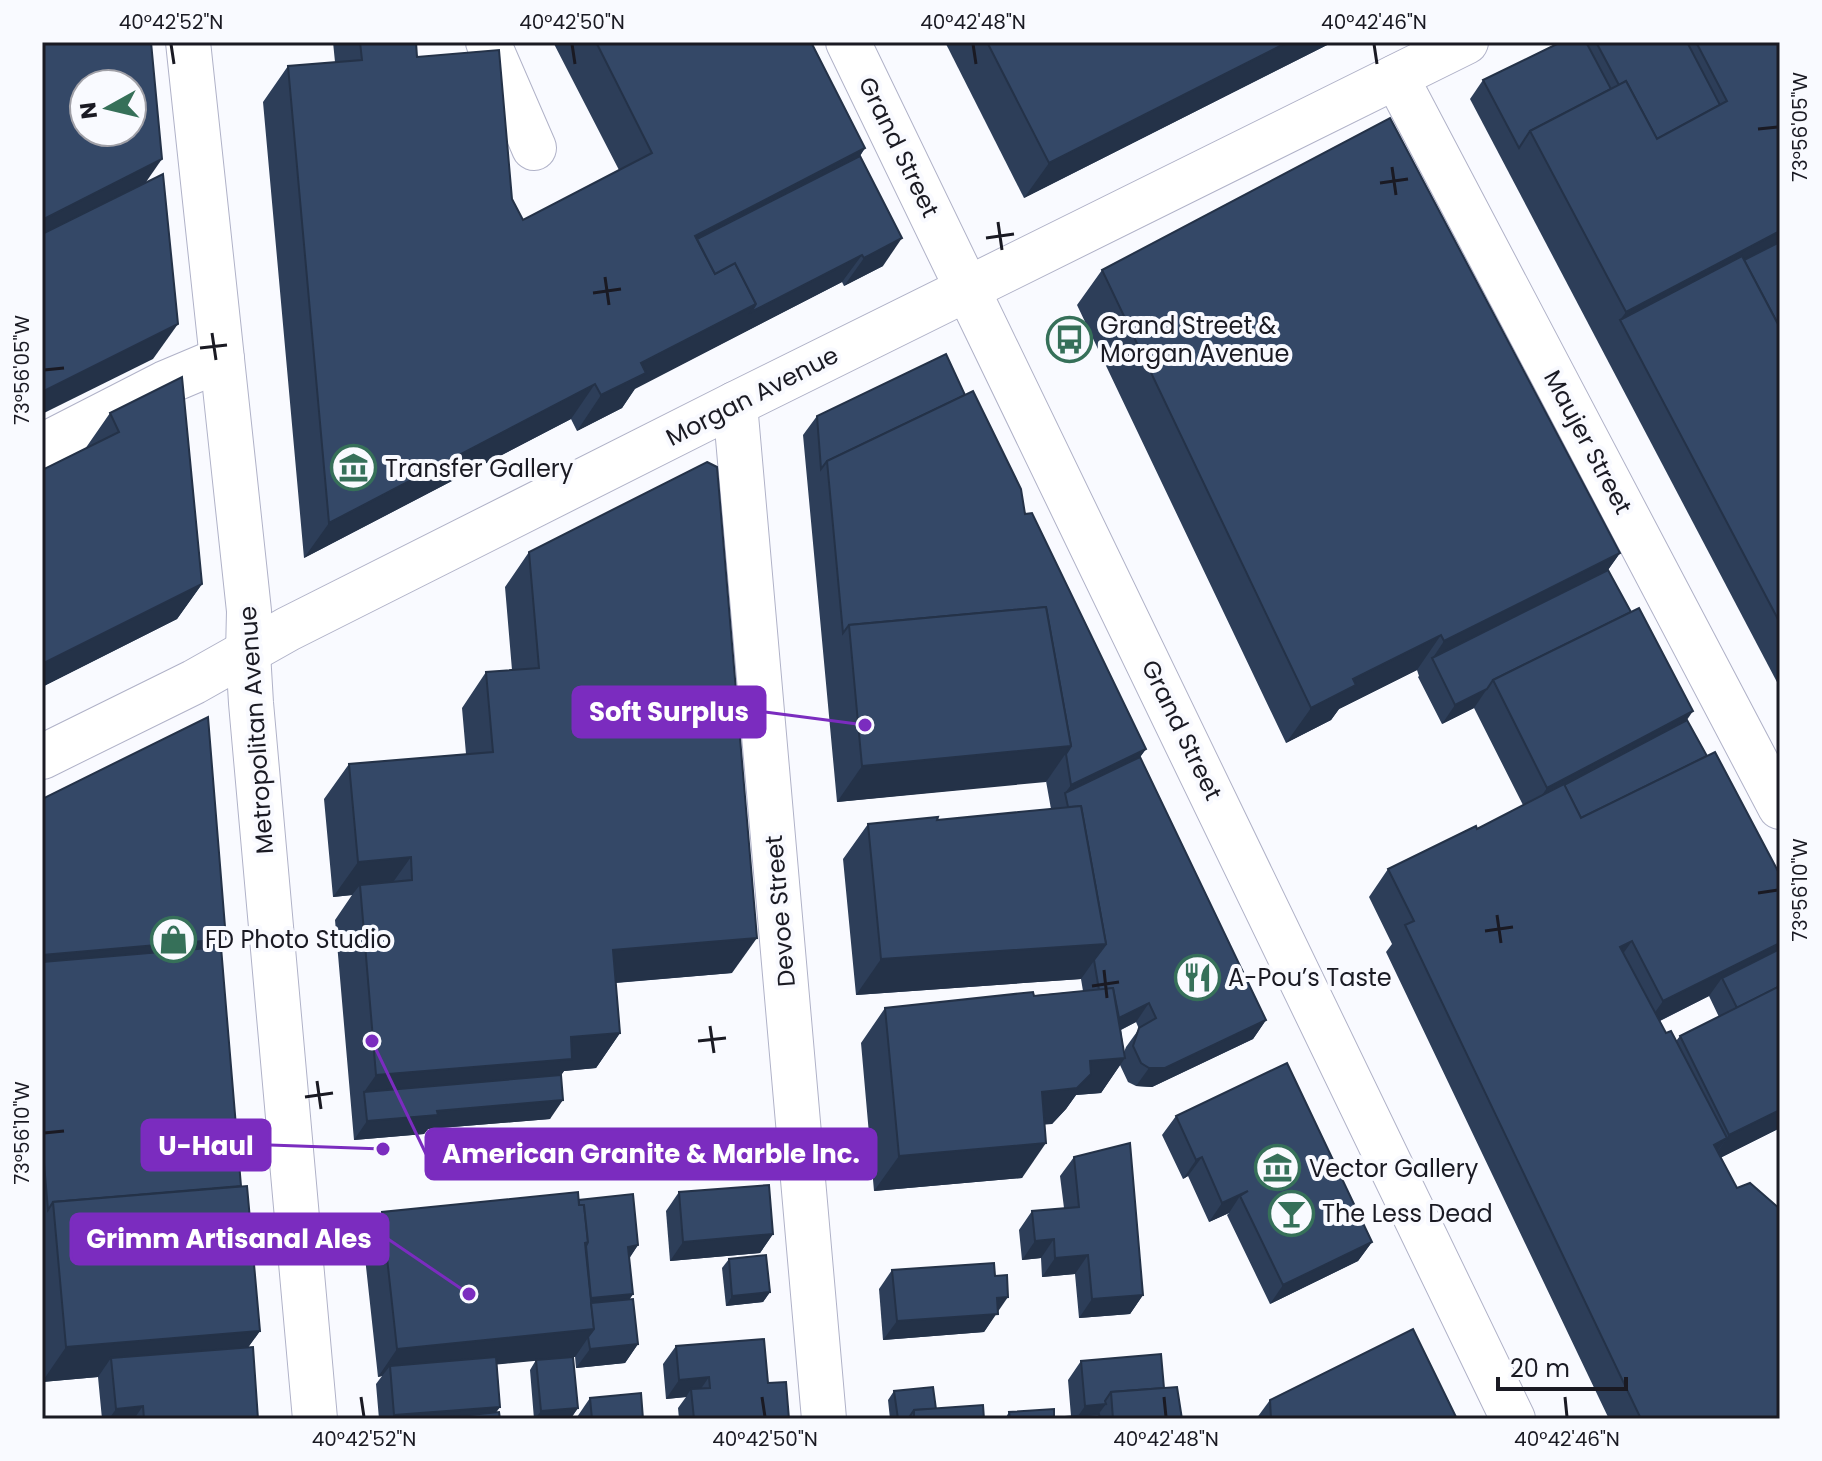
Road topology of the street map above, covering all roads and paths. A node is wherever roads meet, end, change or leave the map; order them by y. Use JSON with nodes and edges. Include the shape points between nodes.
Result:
{"nodes":[{"id":1,"x":188,"y":42,"type":"edge"},
{"id":2,"x":488,"y":42,"type":"edge"},
{"id":3,"x":848,"y":42,"type":"edge"},
{"id":4,"x":1466,"y":42,"type":"edge"},
{"id":5,"x":1396,"y":77,"type":"junction"},
{"id":6,"x":534,"y":148,"type":"dead end"},
{"id":7,"x":968,"y":288,"type":"junction"},
{"id":8,"x":222,"y":359,"type":"junction"},
{"id":9,"x":735,"y":404,"type":"junction"},
{"id":10,"x":42,"y":446,"type":"edge"},
{"id":11,"x":248,"y":653,"type":"junction"},
{"id":12,"x":42,"y":757,"type":"edge"},
{"id":13,"x":1780,"y":807,"type":"edge"},
{"id":14,"x":315,"y":1419,"type":"edge"},
{"id":15,"x":824,"y":1419,"type":"edge"},
{"id":16,"x":1513,"y":1419,"type":"edge"}],
"edges":[{"from":1,"to":8,"type":"street","name":"Metropolitan Avenue"},
{"from":2,"to":6,"type":"street"},
{"from":3,"to":7,"type":"street","name":"Grand Street"},
{"from":4,"to":5,"type":"street","name":"Morgan Avenue"},
{"from":5,"to":7,"type":"street","name":"Morgan Avenue"},
{"from":5,"to":13,"type":"street","name":"Maujer Street"},
{"from":7,"to":9,"type":"street","name":"Morgan Avenue"},
{"from":7,"to":16,"type":"street","name":"Grand Street"},
{"from":8,"to":10,"type":"street"},
{"from":8,"to":11,"type":"street","name":"Metropolitan Avenue","via":[[249,611]]},
{"from":9,"to":11,"type":"street","name":"Morgan Avenue"},
{"from":9,"to":15,"type":"street","name":"Devoe Street"},
{"from":11,"to":12,"type":"street","name":"Morgan Avenue"},
{"from":11,"to":14,"type":"street","name":"Metropolitan Avenue"}]}
